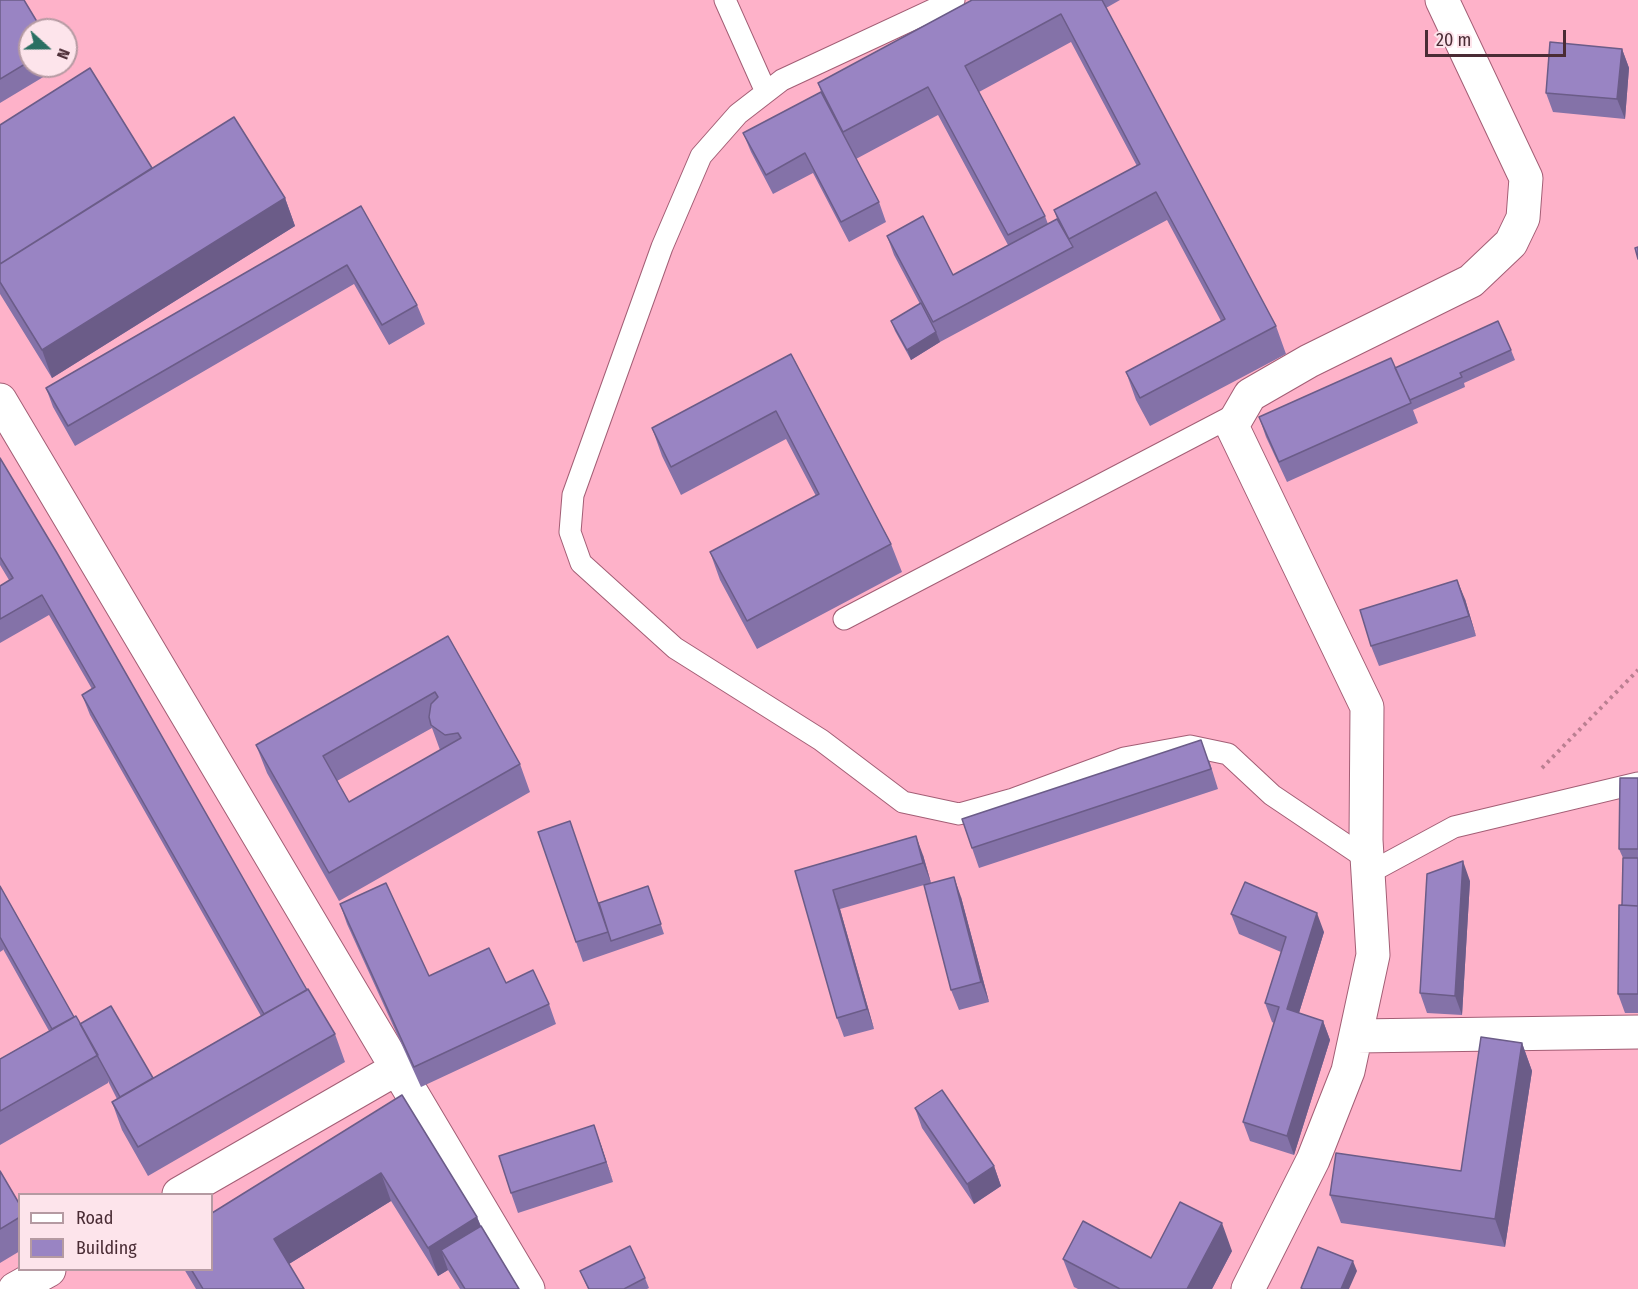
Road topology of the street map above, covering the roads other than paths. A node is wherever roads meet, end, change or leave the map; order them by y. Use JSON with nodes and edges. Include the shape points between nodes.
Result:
{"nodes":[{"id":1,"x":724,"y":0,"type":"edge"},
{"id":2,"x":954,"y":0,"type":"edge"},
{"id":3,"x":1442,"y":0,"type":"edge"},
{"id":4,"x":766,"y":92,"type":"junction"},
{"id":5,"x":0,"y":400,"type":"edge"},
{"id":6,"x":1240,"y":412,"type":"junction"},
{"id":7,"x":844,"y":619,"type":"dead end"},
{"id":8,"x":1638,"y":783,"type":"edge"},
{"id":9,"x":1367,"y":857,"type":"junction"},
{"id":10,"x":1638,"y":1032,"type":"edge"},
{"id":11,"x":1357,"y":1036,"type":"junction"},
{"id":12,"x":396,"y":1069,"type":"junction"},
{"id":13,"x":181,"y":1193,"type":"edge"},
{"id":14,"x":46,"y":1271,"type":"edge"},
{"id":15,"x":15,"y":1289,"type":"edge"},
{"id":16,"x":528,"y":1289,"type":"edge"},
{"id":17,"x":1248,"y":1289,"type":"edge"}],
"edges":[{"from":1,"to":4,"type":"lane"},
{"from":2,"to":4,"type":"lane","via":[[782,80]]},
{"from":3,"to":6,"type":"street","via":[[1526,178],[1523,218],[1510,243],[1471,281],[1309,361],[1250,395]]},
{"from":4,"to":9,"type":"lane","via":[[738,114],[701,156],[662,247],[573,495],[570,532],[581,563],[675,648],[821,740],[903,802],[959,814],[1013,799],[1124,758],[1190,746],[1227,754],[1272,795]]},
{"from":5,"to":12,"type":"street"},
{"from":6,"to":7,"type":"lane"},
{"from":6,"to":9,"type":"street","via":[[1232,426],[1367,707]]},
{"from":8,"to":9,"type":"lane","via":[[1455,827]]},
{"from":9,"to":11,"type":"street","via":[[1372,955]]},
{"from":10,"to":11,"type":"street"},
{"from":11,"to":17,"type":"street","via":[[1348,1071],[1313,1160]]},
{"from":12,"to":13,"type":"street"},
{"from":12,"to":16,"type":"street"},
{"from":14,"to":15,"type":"street"}]}
